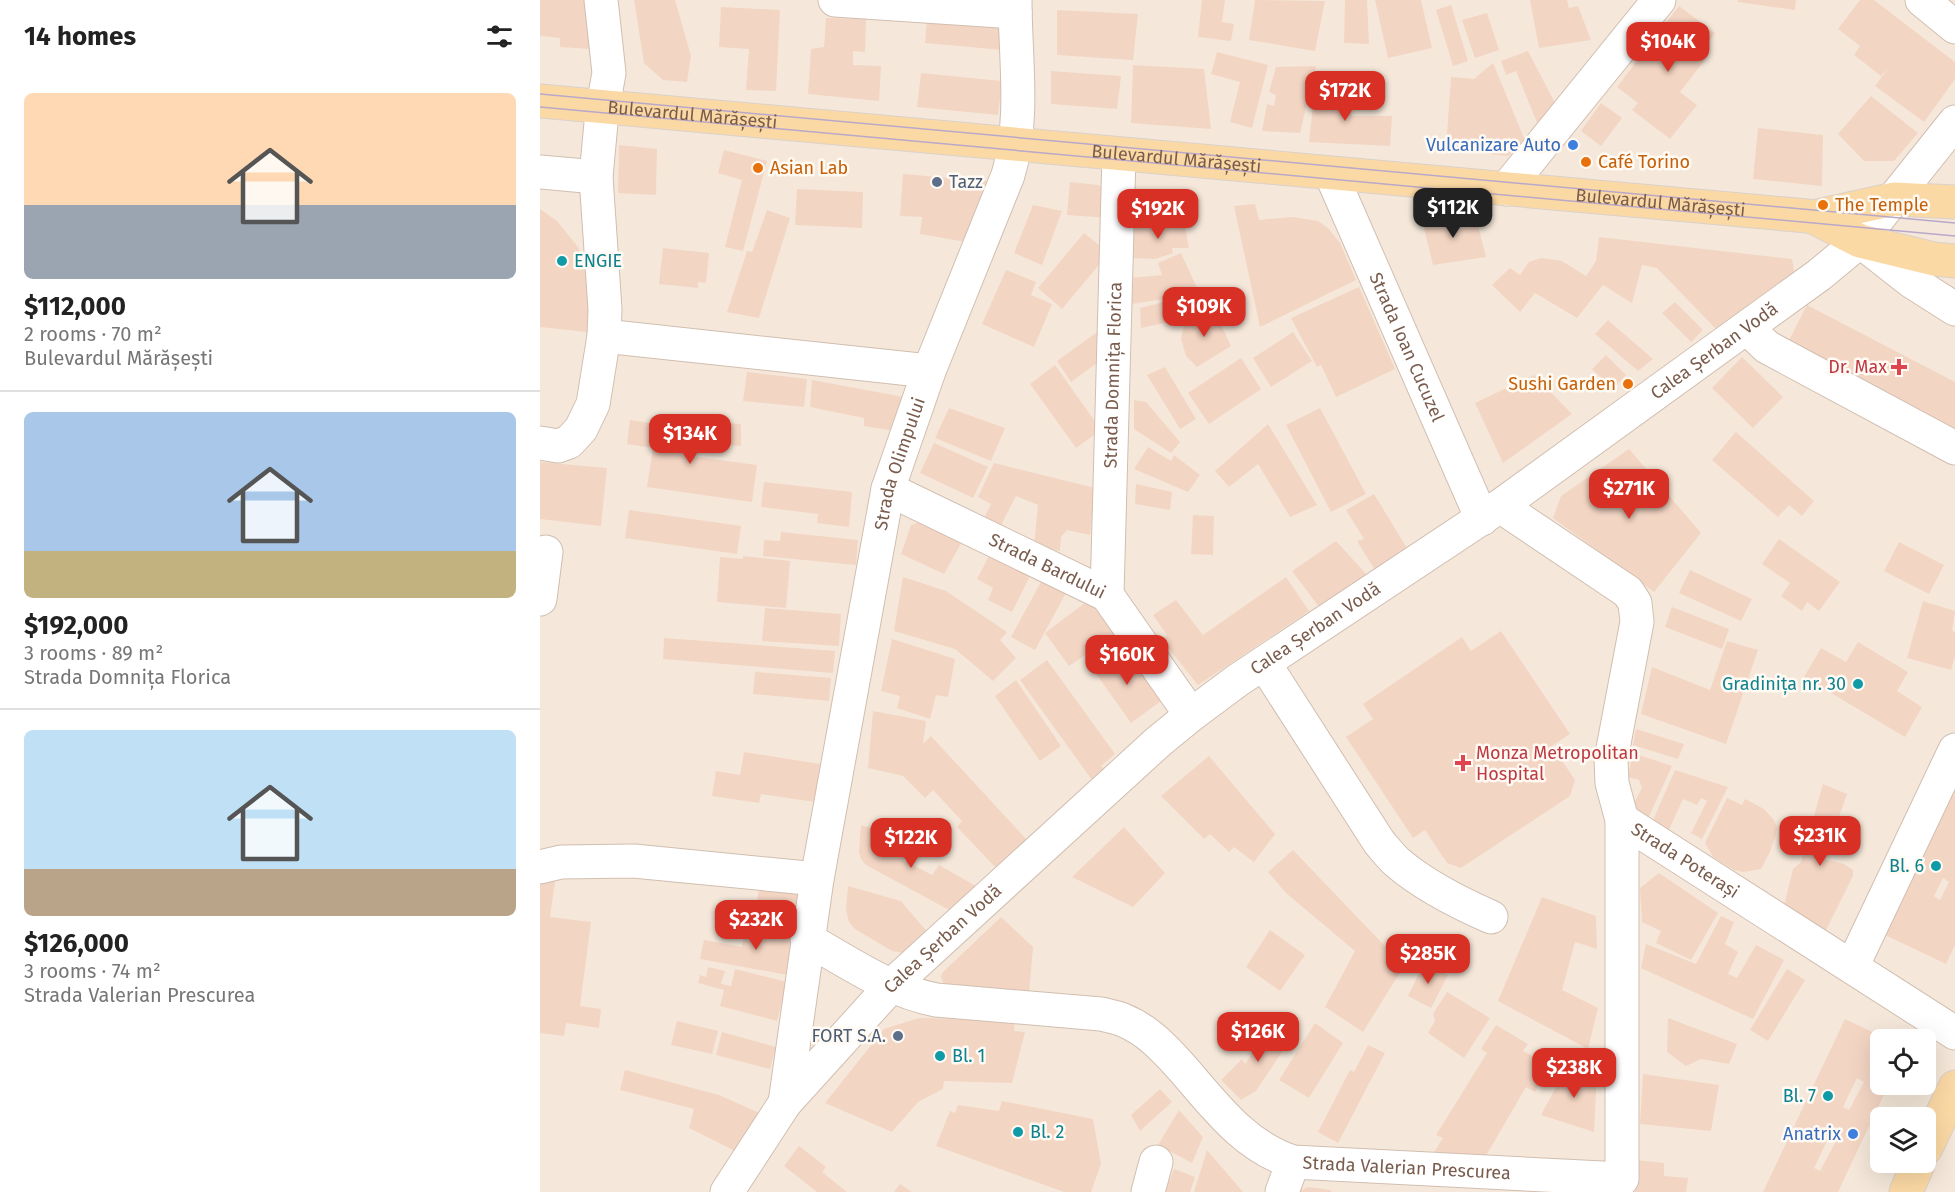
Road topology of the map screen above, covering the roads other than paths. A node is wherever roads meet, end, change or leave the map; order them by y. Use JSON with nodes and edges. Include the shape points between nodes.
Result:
{"nodes":[{"id":1,"x":601,"y":0,"type":"edge"},
{"id":2,"x":835,"y":0,"type":"edge"},
{"id":3,"x":1659,"y":0,"type":"edge"},
{"id":4,"x":1922,"y":0,"type":"edge"},
{"id":5,"x":1015,"y":6,"type":"edge"},
{"id":6,"x":1955,"y":27,"type":"edge"},
{"id":7,"x":540,"y":101,"type":"edge"},
{"id":8,"x":603,"y":107,"type":"junction"},
{"id":9,"x":1955,"y":122,"type":"edge"},
{"id":10,"x":1015,"y":146,"type":"junction"},
{"id":11,"x":1119,"y":155,"type":"junction"},
{"id":12,"x":540,"y":172,"type":"edge"},
{"id":13,"x":1331,"y":174,"type":"junction"},
{"id":14,"x":596,"y":177,"type":"junction"},
{"id":15,"x":1506,"y":189,"type":"junction"},
{"id":16,"x":1894,"y":199,"type":"junction"},
{"id":17,"x":1955,"y":202,"type":"edge"},
{"id":18,"x":1813,"y":217,"type":"junction"},
{"id":19,"x":1860,"y":241,"type":"junction"},
{"id":20,"x":1955,"y":261,"type":"edge"},
{"id":21,"x":1955,"y":309,"type":"edge"},
{"id":22,"x":1747,"y":328,"type":"junction"},
{"id":23,"x":604,"y":336,"type":"junction"},
{"id":24,"x":929,"y":371,"type":"junction"},
{"id":25,"x":540,"y":443,"type":"edge"},
{"id":26,"x":1955,"y":448,"type":"edge"},
{"id":27,"x":888,"y":489,"type":"junction"},
{"id":28,"x":1491,"y":513,"type":"junction"},
{"id":29,"x":546,"y":552,"type":"dead end"},
{"id":30,"x":1107,"y":595,"type":"junction"},
{"id":31,"x":540,"y":599,"type":"edge"},
{"id":32,"x":1264,"y":663,"type":"junction"},
{"id":33,"x":1191,"y":715,"type":"junction"},
{"id":34,"x":1955,"y":750,"type":"edge"},
{"id":35,"x":1622,"y":820,"type":"junction"},
{"id":36,"x":540,"y":867,"type":"edge"},
{"id":37,"x":817,"y":879,"type":"junction"},
{"id":38,"x":1491,"y":917,"type":"dead end"},
{"id":39,"x":807,"y":939,"type":"junction"},
{"id":40,"x":1852,"y":967,"type":"junction"},
{"id":41,"x":891,"y":986,"type":"junction"},
{"id":42,"x":1955,"y":1033,"type":"edge"},
{"id":43,"x":1955,"y":1087,"type":"edge"},
{"id":44,"x":785,"y":1103,"type":"junction"},
{"id":45,"x":1936,"y":1127,"type":"edge"},
{"id":46,"x":1914,"y":1173,"type":"edge"},
{"id":47,"x":1288,"y":1177,"type":"edge"},
{"id":48,"x":1622,"y":1185,"type":"edge"},
{"id":49,"x":727,"y":1192,"type":"edge"},
{"id":50,"x":1906,"y":1192,"type":"edge"}],
"edges":[{"from":1,"to":8,"type":"street","via":[[609,74]]},
{"from":2,"to":5,"type":"street"},
{"from":3,"to":15,"type":"street"},
{"from":4,"to":6,"type":"street"},
{"from":5,"to":10,"type":"street","name":"Strada Olimpului"},
{"from":7,"to":8,"type":"main road","name":"Bulevardul Mărășești"},
{"from":8,"to":10,"type":"main road","name":"Bulevardul Mărășești"},
{"from":8,"to":14,"type":"street"},
{"from":9,"to":16,"type":"street","name":"Calea Șerban Vodă"},
{"from":10,"to":11,"type":"main road","name":"Bulevardul Mărășești"},
{"from":10,"to":24,"type":"street","name":"Strada Olimpului","via":[[1008,175]]},
{"from":11,"to":13,"type":"main road","name":"Bulevardul Mărășești"},
{"from":11,"to":30,"type":"street","name":"Strada Domnița Florica"},
{"from":12,"to":14,"type":"street"},
{"from":13,"to":15,"type":"main road","name":"Bulevardul Mărășești"},
{"from":13,"to":28,"type":"street","name":"Strada Ioan Cucuzel"},
{"from":14,"to":23,"type":"street"},
{"from":15,"to":18,"type":"main road","name":"Bulevardul Mărășești"},
{"from":16,"to":17,"type":"main road","name":"Bulevardul Mărășești"},
{"from":16,"to":18,"type":"main road","name":"Bulevardul Mărășești"},
{"from":16,"to":19,"type":"street","name":"Calea Șerban Vodă"},
{"from":18,"to":19,"type":"main road","name":"Bulevardul Mărășești"},
{"from":19,"to":20,"type":"main road","name":"Bulevardul Mărășești"},
{"from":19,"to":21,"type":"street"},
{"from":19,"to":22,"type":"street","name":"Calea Șerban Vodă"},
{"from":22,"to":26,"type":"street","via":[[1767,347]]},
{"from":22,"to":28,"type":"street","name":"Calea Șerban Vodă"},
{"from":23,"to":24,"type":"street"},
{"from":23,"to":25,"type":"street","via":[[592,404],[581,429],[569,442],[558,446]]},
{"from":24,"to":27,"type":"street","name":"Strada Olimpului"},
{"from":27,"to":30,"type":"street","name":"Strada Bardului"},
{"from":27,"to":37,"type":"street","name":"Strada Olimpului"},
{"from":28,"to":32,"type":"street","name":"Calea Șerban Vodă"},
{"from":28,"to":35,"type":"street","name":"Strada Poterași","via":[[1628,592],[1635,603],[1637,622],[1611,759],[1612,783]]},
{"from":29,"to":31,"type":"street"},
{"from":30,"to":33,"type":"street","name":"Strada Bardului"},
{"from":32,"to":33,"type":"street","name":"Calea Șerban Vodă"},
{"from":32,"to":38,"type":"street","via":[[1373,833],[1398,863],[1430,886]]},
{"from":33,"to":41,"type":"street","name":"Calea Șerban Vodă"},
{"from":34,"to":40,"type":"street"},
{"from":35,"to":40,"type":"street","name":"Strada Poterași"},
{"from":35,"to":48,"type":"street","name":"Strada Valerian Prescurea"},
{"from":36,"to":37,"type":"street","via":[[561,862],[634,861]]},
{"from":37,"to":39,"type":"street","name":"Strada Olimpului"},
{"from":39,"to":41,"type":"street"},
{"from":39,"to":44,"type":"street","name":"Strada Olimpului"},
{"from":40,"to":42,"type":"street","name":"Strada Poterași"},
{"from":41,"to":44,"type":"street","name":"Calea Șerban Vodă"},
{"from":41,"to":47,"type":"street","name":"Strada Valerian Prescurea","via":[[936,1000],[1101,1014],[1123,1020],[1168,1052],[1224,1116],[1273,1155]]},
{"from":43,"to":45,"type":"main road"},
{"from":44,"to":49,"type":"street","name":"Calea Șerban Vodă"},
{"from":46,"to":50,"type":"main road"},
{"from":47,"to":48,"type":"street","name":"Strada Valerian Prescurea"}]}
